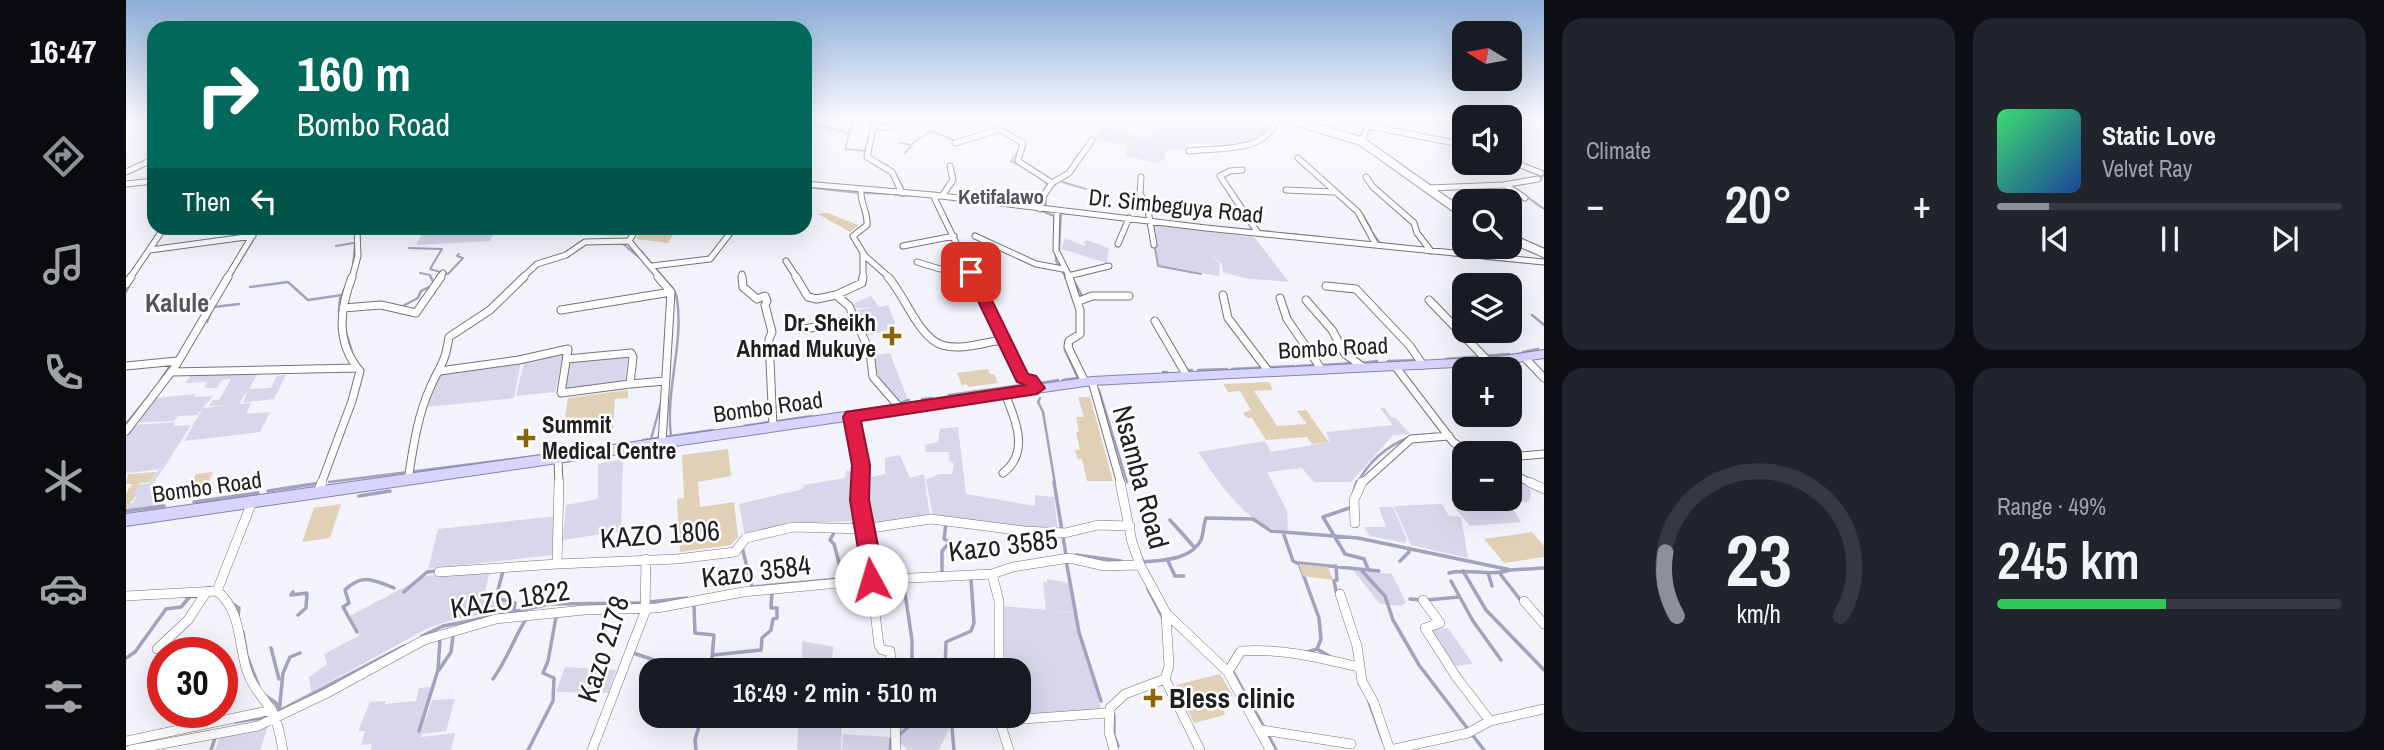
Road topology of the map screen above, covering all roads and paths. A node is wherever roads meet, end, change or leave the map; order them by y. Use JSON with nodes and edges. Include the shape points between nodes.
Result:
{"nodes":[{"id":1,"x":868,"y":154,"type":"edge"},
{"id":2,"x":1021,"y":154,"type":"edge"},
{"id":3,"x":1082,"y":154,"type":"edge"},
{"id":4,"x":1380,"y":154,"type":"edge"},
{"id":5,"x":1298,"y":158,"type":"dead end"},
{"id":6,"x":147,"y":162,"type":"edge"},
{"id":7,"x":950,"y":166,"type":"dead end"},
{"id":8,"x":1522,"y":167,"type":"edge"},
{"id":9,"x":1241,"y":170,"type":"dead end"},
{"id":10,"x":126,"y":173,"type":"edge"},
{"id":11,"x":1141,"y":177,"type":"dead end"},
{"id":12,"x":1366,"y":177,"type":"dead end"},
{"id":13,"x":1542,"y":177,"type":"edge"},
{"id":14,"x":147,"y":182,"type":"edge"},
{"id":15,"x":1052,"y":183,"type":"junction"},
{"id":16,"x":126,"y":184,"type":"edge"},
{"id":17,"x":812,"y":185,"type":"edge"},
{"id":18,"x":1503,"y":185,"type":"junction"},
{"id":19,"x":1430,"y":188,"type":"junction"},
{"id":20,"x":861,"y":190,"type":"junction"},
{"id":21,"x":1286,"y":190,"type":"dead end"},
{"id":22,"x":1336,"y":192,"type":"junction"},
{"id":23,"x":902,"y":193,"type":"junction"},
{"id":24,"x":933,"y":195,"type":"junction"},
{"id":25,"x":942,"y":196,"type":"junction"},
{"id":26,"x":1525,"y":198,"type":"dead end"},
{"id":27,"x":1452,"y":205,"type":"edge"},
{"id":28,"x":1041,"y":209,"type":"junction"},
{"id":29,"x":1056,"y":210,"type":"junction"},
{"id":30,"x":1129,"y":218,"type":"junction"},
{"id":31,"x":1150,"y":222,"type":"junction"},
{"id":32,"x":1258,"y":233,"type":"junction"},
{"id":33,"x":160,"y":235,"type":"edge"},
{"id":34,"x":357,"y":235,"type":"edge"},
{"id":35,"x":633,"y":235,"type":"edge"},
{"id":36,"x":729,"y":235,"type":"edge"},
{"id":37,"x":253,"y":236,"type":"joint"},
{"id":38,"x":954,"y":236,"type":"junction"},
{"id":39,"x":975,"y":236,"type":"dead end"},
{"id":40,"x":629,"y":241,"type":"junction"},
{"id":41,"x":1522,"y":243,"type":"edge"},
{"id":42,"x":1118,"y":244,"type":"dead end"},
{"id":43,"x":1154,"y":245,"type":"dead end"},
{"id":44,"x":1376,"y":245,"type":"junction"},
{"id":45,"x":903,"y":246,"type":"dead end"},
{"id":46,"x":150,"y":250,"type":"junction"},
{"id":47,"x":1432,"y":251,"type":"junction"},
{"id":48,"x":863,"y":253,"type":"junction"},
{"id":49,"x":1544,"y":253,"type":"edge"},
{"id":50,"x":786,"y":261,"type":"dead end"},
{"id":51,"x":917,"y":262,"type":"dead end"},
{"id":52,"x":1544,"y":262,"type":"edge"},
{"id":53,"x":1109,"y":266,"type":"dead end"},
{"id":54,"x":652,"y":267,"type":"junction"},
{"id":55,"x":969,"y":267,"type":"junction"},
{"id":56,"x":1063,"y":269,"type":"junction"},
{"id":57,"x":443,"y":274,"type":"dead end"},
{"id":58,"x":742,"y":274,"type":"dead end"},
{"id":59,"x":1068,"y":276,"type":"junction"},
{"id":60,"x":126,"y":284,"type":"edge"},
{"id":61,"x":1326,"y":286,"type":"dead end"},
{"id":62,"x":671,"y":292,"type":"junction"},
{"id":63,"x":836,"y":295,"type":"junction"},
{"id":64,"x":1223,"y":295,"type":"dead end"},
{"id":65,"x":1129,"y":296,"type":"dead end"},
{"id":66,"x":1280,"y":298,"type":"dead end"},
{"id":67,"x":1306,"y":300,"type":"dead end"},
{"id":68,"x":1429,"y":300,"type":"dead end"},
{"id":69,"x":1079,"y":301,"type":"junction"},
{"id":70,"x":343,"y":307,"type":"junction"},
{"id":71,"x":561,"y":310,"type":"dead end"},
{"id":72,"x":854,"y":319,"type":"junction"},
{"id":73,"x":1155,"y":321,"type":"dead end"},
{"id":74,"x":806,"y":329,"type":"dead end"},
{"id":75,"x":1003,"y":340,"type":"junction"},
{"id":76,"x":1544,"y":354,"type":"edge"},
{"id":77,"x":1484,"y":357,"type":"edge"},
{"id":78,"x":1524,"y":358,"type":"joint"},
{"id":79,"x":567,"y":359,"type":"junction"},
{"id":80,"x":177,"y":361,"type":"junction"},
{"id":81,"x":1452,"y":363,"type":"edge"},
{"id":82,"x":1423,"y":365,"type":"junction"},
{"id":83,"x":126,"y":366,"type":"edge"},
{"id":84,"x":1395,"y":366,"type":"junction"},
{"id":85,"x":1363,"y":367,"type":"junction"},
{"id":86,"x":358,"y":368,"type":"junction"},
{"id":87,"x":1322,"y":370,"type":"junction"},
{"id":88,"x":440,"y":371,"type":"junction"},
{"id":89,"x":172,"y":372,"type":"junction"},
{"id":90,"x":1269,"y":373,"type":"junction"},
{"id":91,"x":1187,"y":376,"type":"junction"},
{"id":92,"x":1544,"y":378,"type":"edge"},
{"id":93,"x":666,"y":380,"type":"junction"},
{"id":94,"x":1030,"y":382,"type":"junction"},
{"id":95,"x":1088,"y":382,"type":"junction"},
{"id":96,"x":630,"y":384,"type":"junction"},
{"id":97,"x":1005,"y":394,"type":"junction"},
{"id":98,"x":901,"y":410,"type":"junction"},
{"id":99,"x":852,"y":417,"type":"junction"},
{"id":100,"x":773,"y":427,"type":"junction"},
{"id":101,"x":126,"y":431,"type":"edge"},
{"id":102,"x":1449,"y":436,"type":"junction"},
{"id":103,"x":1455,"y":441,"type":"edge"},
{"id":104,"x":662,"y":443,"type":"junction"},
{"id":105,"x":1544,"y":454,"type":"edge"},
{"id":106,"x":1522,"y":456,"type":"edge"},
{"id":107,"x":558,"y":460,"type":"junction"},
{"id":108,"x":1003,"y":473,"type":"dead end"},
{"id":109,"x":1522,"y":479,"type":"edge"},
{"id":110,"x":408,"y":480,"type":"junction"},
{"id":111,"x":1544,"y":489,"type":"edge"},
{"id":112,"x":318,"y":493,"type":"junction"},
{"id":113,"x":252,"y":502,"type":"junction"},
{"id":114,"x":126,"y":520,"type":"edge"},
{"id":115,"x":1355,"y":523,"type":"dead end"},
{"id":116,"x":1130,"y":526,"type":"junction"},
{"id":117,"x":864,"y":529,"type":"junction"},
{"id":118,"x":646,"y":559,"type":"junction"},
{"id":119,"x":557,"y":565,"type":"junction"},
{"id":120,"x":1140,"y":565,"type":"junction"},
{"id":121,"x":439,"y":572,"type":"dead end"},
{"id":122,"x":992,"y":574,"type":"junction"},
{"id":123,"x":871,"y":578,"type":"junction"},
{"id":124,"x":212,"y":591,"type":"junction"},
{"id":125,"x":1340,"y":594,"type":"dead end"},
{"id":126,"x":126,"y":596,"type":"edge"},
{"id":127,"x":1423,"y":600,"type":"dead end"},
{"id":128,"x":1524,"y":601,"type":"dead end"},
{"id":129,"x":647,"y":604,"type":"junction"},
{"id":130,"x":1166,"y":613,"type":"junction"},
{"id":131,"x":1544,"y":624,"type":"edge"},
{"id":132,"x":169,"y":637,"type":"edge"},
{"id":133,"x":891,"y":658,"type":"edge"},
{"id":134,"x":999,"y":658,"type":"edge"},
{"id":135,"x":1359,"y":667,"type":"junction"},
{"id":136,"x":1228,"y":672,"type":"junction"},
{"id":137,"x":1165,"y":679,"type":"junction"},
{"id":138,"x":1544,"y":709,"type":"edge"},
{"id":139,"x":1107,"y":713,"type":"junction"},
{"id":140,"x":273,"y":714,"type":"junction"},
{"id":141,"x":1031,"y":718,"type":"edge"},
{"id":142,"x":1487,"y":724,"type":"junction"},
{"id":143,"x":896,"y":728,"type":"edge"},
{"id":144,"x":1002,"y":728,"type":"edge"},
{"id":145,"x":1262,"y":730,"type":"junction"},
{"id":146,"x":126,"y":741,"type":"edge"},
{"id":147,"x":1352,"y":744,"type":"dead end"},
{"id":148,"x":897,"y":749,"type":"edge"},
{"id":149,"x":130,"y":750,"type":"edge"},
{"id":150,"x":283,"y":750,"type":"edge"},
{"id":151,"x":592,"y":750,"type":"edge"},
{"id":152,"x":1009,"y":750,"type":"edge"},
{"id":153,"x":1114,"y":750,"type":"edge"},
{"id":154,"x":1200,"y":750,"type":"edge"},
{"id":155,"x":1270,"y":750,"type":"edge"}],
"edges":[{"from":1,"to":23,"type":"street","via":[[889,169]]},
{"from":2,"to":15,"type":"street","via":[[1018,161]]},
{"from":3,"to":15,"type":"street","via":[[1069,173]]},
{"from":4,"to":19,"type":"street"},
{"from":5,"to":22,"type":"street"},
{"from":6,"to":10,"type":"street"},
{"from":7,"to":25,"type":"street","via":[[953,180]]},
{"from":8,"to":13,"type":"street"},
{"from":9,"to":32,"type":"street","via":[[1220,176]]},
{"from":11,"to":31,"type":"street","via":[[1140,193]]},
{"from":12,"to":47,"type":"street","via":[[1414,223]]},
{"from":13,"to":18,"type":"street"},
{"from":14,"to":16,"type":"street"},
{"from":15,"to":28,"type":"street"},
{"from":17,"to":20,"type":"street","name":"Dr. Simbeguya Road"},
{"from":18,"to":19,"type":"street"},
{"from":18,"to":26,"type":"street"},
{"from":19,"to":27,"type":"street"},
{"from":20,"to":23,"type":"street","name":"Dr. Simbeguya Road"},
{"from":20,"to":48,"type":"street","via":[[867,225],[853,236]]},
{"from":21,"to":22,"type":"street"},
{"from":22,"to":44,"type":"street","via":[[1358,212]]},
{"from":23,"to":24,"type":"street","name":"Dr. Simbeguya Road"},
{"from":24,"to":25,"type":"street","name":"Dr. Simbeguya Road"},
{"from":24,"to":38,"type":"street"},
{"from":25,"to":28,"type":"street","name":"Dr. Simbeguya Road"},
{"from":28,"to":29,"type":"street","name":"Dr. Simbeguya Road"},
{"from":29,"to":30,"type":"street","name":"Dr. Simbeguya Road"},
{"from":29,"to":56,"type":"street","via":[[1056,250]]},
{"from":30,"to":31,"type":"street","name":"Dr. Simbeguya Road"},
{"from":30,"to":42,"type":"street"},
{"from":31,"to":32,"type":"street","name":"Dr. Simbeguya Road"},
{"from":31,"to":43,"type":"street"},
{"from":32,"to":44,"type":"street","name":"Dr. Simbeguya Road"},
{"from":33,"to":46,"type":"street"},
{"from":34,"to":70,"type":"street","via":[[358,255]]},
{"from":35,"to":40,"type":"street"},
{"from":36,"to":54,"type":"street","via":[[710,259]]},
{"from":37,"to":46,"type":"street"},
{"from":37,"to":80,"type":"street"},
{"from":38,"to":45,"type":"street"},
{"from":38,"to":55,"type":"street"},
{"from":39,"to":56,"type":"street","via":[[1036,264]]},
{"from":40,"to":54,"type":"street"},
{"from":40,"to":88,"type":"street","via":[[585,242],[535,266],[490,310],[449,337]]},
{"from":41,"to":49,"type":"street"},
{"from":44,"to":47,"type":"street","name":"Dr. Simbeguya Road"},
{"from":46,"to":60,"type":"street"},
{"from":47,"to":52,"type":"street","name":"Dr. Simbeguya Road"},
{"from":48,"to":63,"type":"street","via":[[862,283]]},
{"from":48,"to":75,"type":"street","via":[[894,282],[935,342],[960,345]]},
{"from":50,"to":63,"type":"street","via":[[808,297]]},
{"from":51,"to":55,"type":"street","via":[[940,270]]},
{"from":53,"to":59,"type":"street"},
{"from":54,"to":62,"type":"street"},
{"from":55,"to":75,"type":"street"},
{"from":56,"to":59,"type":"street"},
{"from":57,"to":70,"type":"street","via":[[416,313],[381,305]]},
{"from":58,"to":100,"type":"street","via":[[743,287],[757,299],[765,296],[767,302],[772,332]]},
{"from":59,"to":69,"type":"street"},
{"from":61,"to":82,"type":"street","via":[[1356,289]]},
{"from":62,"to":71,"type":"street"},
{"from":62,"to":93,"type":"street"},
{"from":63,"to":72,"type":"street","via":[[845,301]]},
{"from":64,"to":90,"type":"street","via":[[1228,318]]},
{"from":65,"to":69,"type":"street","via":[[1092,296]]},
{"from":66,"to":87,"type":"street","via":[[1287,319]]},
{"from":67,"to":85,"type":"street","via":[[1332,330],[1345,354]]},
{"from":68,"to":77,"type":"street"},
{"from":69,"to":95,"type":"street","name":"Nsamba Road","via":[[1080,334],[1068,344]]},
{"from":70,"to":86,"type":"street","via":[[342,333],[351,362]]},
{"from":72,"to":74,"type":"street"},
{"from":72,"to":98,"type":"street","via":[[870,352],[873,379]]},
{"from":73,"to":91,"type":"street"},
{"from":75,"to":94,"type":"street"},
{"from":76,"to":78,"type":"main road","name":"Bombo Road"},
{"from":78,"to":92,"type":"street"},
{"from":79,"to":88,"type":"street","via":[[568,349]]},
{"from":79,"to":96,"type":"street","via":[[631,353]]},
{"from":79,"to":96,"type":"street","via":[[561,393]]},
{"from":80,"to":83,"type":"street"},
{"from":80,"to":89,"type":"street"},
{"from":81,"to":82,"type":"main road","name":"Bombo Road"},
{"from":82,"to":84,"type":"main road","name":"Bombo Road"},
{"from":84,"to":85,"type":"main road","name":"Bombo Road"},
{"from":84,"to":102,"type":"street"},
{"from":85,"to":87,"type":"main road","name":"Bombo Road"},
{"from":86,"to":89,"type":"street"},
{"from":86,"to":112,"type":"street","via":[[354,394]]},
{"from":87,"to":90,"type":"main road","name":"Bombo Road"},
{"from":88,"to":110,"type":"street","via":[[418,422]]},
{"from":89,"to":101,"type":"street"},
{"from":90,"to":91,"type":"main road","name":"Bombo Road"},
{"from":91,"to":95,"type":"main road","name":"Bombo Road"},
{"from":93,"to":96,"type":"street"},
{"from":93,"to":104,"type":"street"},
{"from":94,"to":95,"type":"main road","name":"Bombo Road"},
{"from":94,"to":97,"type":"main road","name":"Bombo Road"},
{"from":95,"to":116,"type":"street","name":"Nsamba Road","via":[[1121,478]]},
{"from":97,"to":98,"type":"main road","name":"Bombo Road"},
{"from":97,"to":108,"type":"street","via":[[1020,440],[1016,461]]},
{"from":98,"to":99,"type":"main road","name":"Bombo Road"},
{"from":99,"to":100,"type":"main road","name":"Bombo Road"},
{"from":99,"to":117,"type":"street","via":[[861,465]]},
{"from":100,"to":104,"type":"main road","name":"Bombo Road"},
{"from":102,"to":103,"type":"street"},
{"from":102,"to":115,"type":"street","via":[[1411,439],[1391,455],[1360,484],[1354,499]]},
{"from":104,"to":107,"type":"main road","name":"Bombo Road"},
{"from":105,"to":106,"type":"street"},
{"from":107,"to":110,"type":"main road","name":"Bombo Road"},
{"from":107,"to":119,"type":"street"},
{"from":109,"to":111,"type":"street"},
{"from":110,"to":112,"type":"main road","name":"Bombo Road"},
{"from":112,"to":113,"type":"main road","name":"Bombo Road"},
{"from":113,"to":114,"type":"main road","name":"Bombo Road"},
{"from":113,"to":124,"type":"street"},
{"from":116,"to":117,"type":"street","name":"KAZO 1806","via":[[1098,525],[1062,533],[931,519]]},
{"from":116,"to":120,"type":"street","name":"Nsamba Road"},
{"from":117,"to":118,"type":"street","name":"KAZO 1806","via":[[793,527],[746,538],[735,552]]},
{"from":117,"to":123,"type":"street"},
{"from":118,"to":119,"type":"street","name":"KAZO 1806"},
{"from":118,"to":129,"type":"street","name":"Kazo 2178"},
{"from":119,"to":121,"type":"street","name":"KAZO 1806"},
{"from":120,"to":122,"type":"street","name":"Kazo 3585","via":[[1105,566],[1069,558]]},
{"from":120,"to":130,"type":"street","name":"Nsamba Road"},
{"from":122,"to":123,"type":"street","name":"Kazo 3585"},
{"from":122,"to":134,"type":"street","via":[[999,601]]},
{"from":123,"to":129,"type":"street","name":"Kazo 3584"},
{"from":123,"to":133,"type":"street","via":[[879,645],[890,651]]},
{"from":124,"to":126,"type":"street"},
{"from":124,"to":132,"type":"street"},
{"from":124,"to":140,"type":"street","via":[[223,596],[239,626],[247,671]]},
{"from":125,"to":135,"type":"street"},
{"from":127,"to":142,"type":"street","via":[[1440,623],[1425,628]]},
{"from":128,"to":131,"type":"street"},
{"from":129,"to":140,"type":"street","name":"KAZO 1822","via":[[496,619],[438,634]]},
{"from":129,"to":151,"type":"street","name":"Kazo 2178"},
{"from":130,"to":136,"type":"street","name":"Nsamba Road"},
{"from":130,"to":137,"type":"street","via":[[1169,666]]},
{"from":135,"to":136,"type":"street","via":[[1250,650],[1241,651]]},
{"from":135,"to":142,"type":"street","via":[[1390,750],[1452,738]]},
{"from":136,"to":145,"type":"street","name":"Nsamba Road"},
{"from":137,"to":139,"type":"street","via":[[1120,694]]},
{"from":137,"to":154,"type":"street"},
{"from":138,"to":142,"type":"street"},
{"from":139,"to":141,"type":"street"},
{"from":139,"to":153,"type":"street","via":[[1106,727]]},
{"from":140,"to":146,"type":"street"},
{"from":140,"to":149,"type":"street","via":[[258,726]]},
{"from":140,"to":150,"type":"street"},
{"from":143,"to":148,"type":"street"},
{"from":144,"to":152,"type":"street"},
{"from":145,"to":147,"type":"street"},
{"from":145,"to":155,"type":"street","name":"Nsamba Road"}]}
